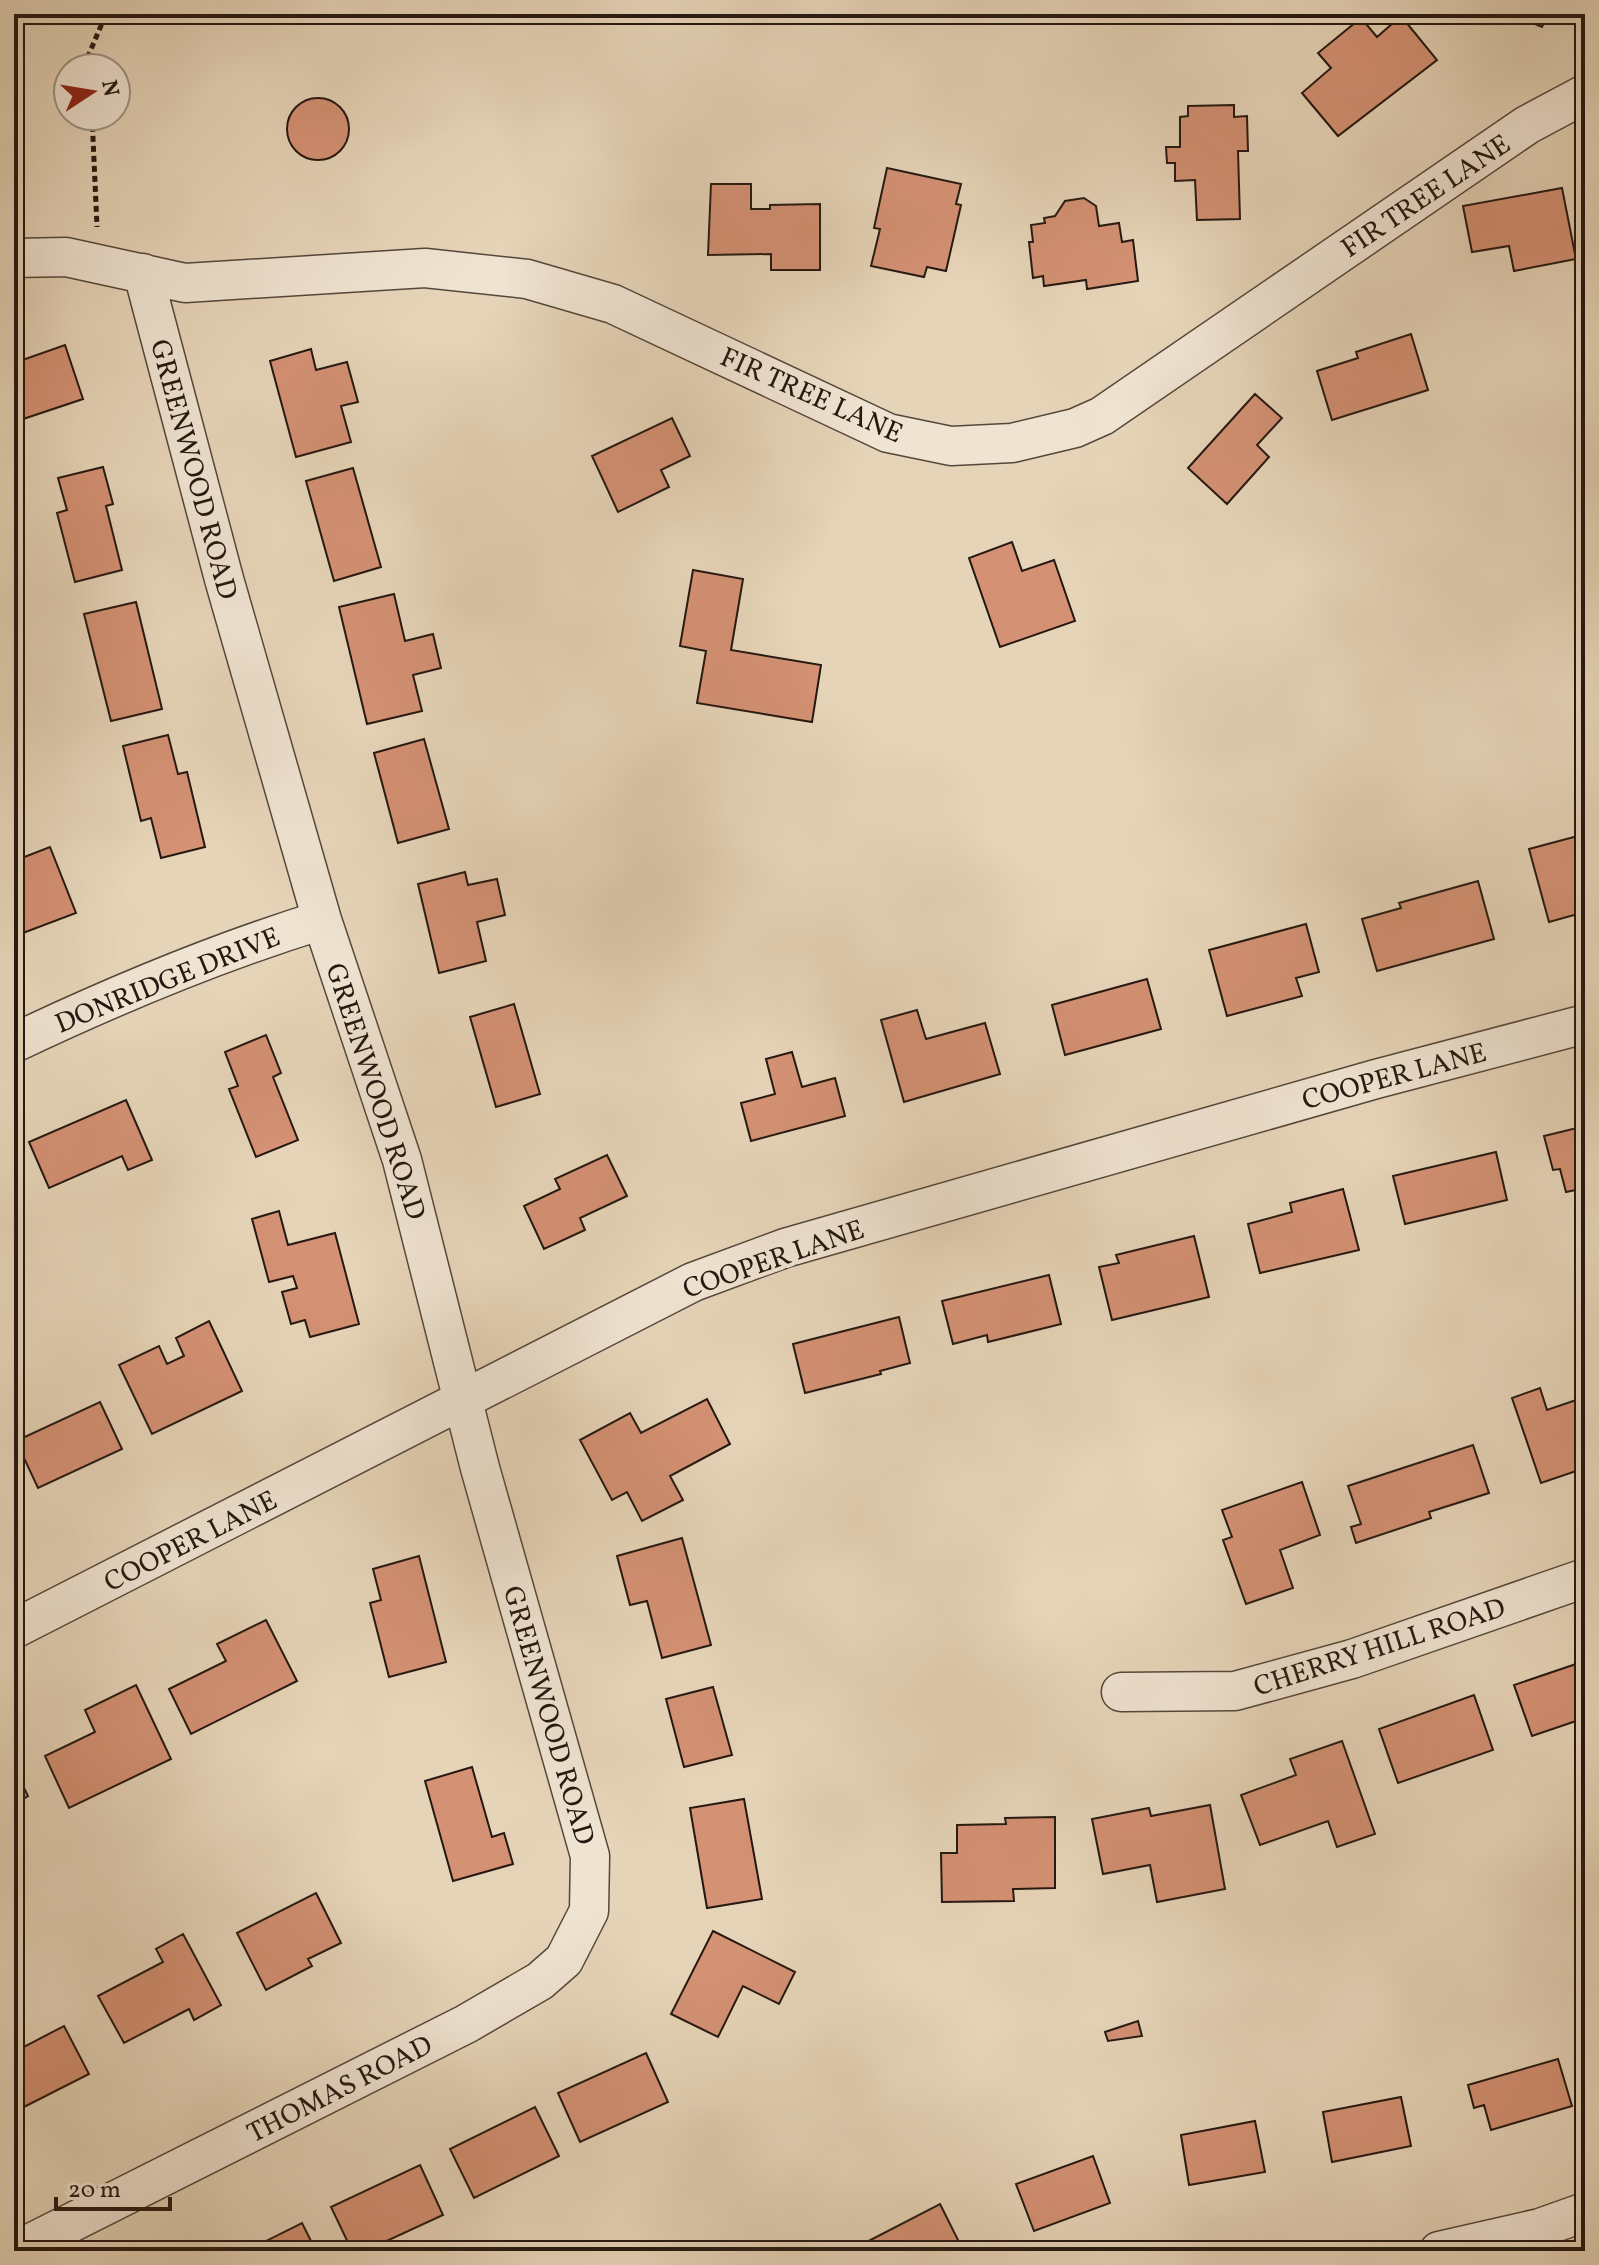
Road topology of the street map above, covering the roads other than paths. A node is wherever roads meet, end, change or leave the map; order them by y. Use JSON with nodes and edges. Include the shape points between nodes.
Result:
{"nodes":[{"id":1,"x":1585,"y":94,"type":"edge"},
{"id":2,"x":14,"y":258,"type":"edge"},
{"id":3,"x":143,"y":273,"type":"junction"},
{"id":4,"x":322,"y":920,"type":"junction"},
{"id":5,"x":1585,"y":1024,"type":"edge"},
{"id":6,"x":14,"y":1043,"type":"edge"},
{"id":7,"x":466,"y":1400,"type":"junction"},
{"id":8,"x":1585,"y":1578,"type":"edge"},
{"id":9,"x":14,"y":1629,"type":"edge"},
{"id":10,"x":1121,"y":1692,"type":"dead end"},
{"id":11,"x":589,"y":1911,"type":"joint"},
{"id":12,"x":1585,"y":2212,"type":"edge"},
{"id":13,"x":15,"y":2251,"type":"edge"},
{"id":14,"x":1439,"y":2251,"type":"edge"}],
"edges":[{"from":1,"to":3,"type":"street","name":"FIR TREE LANE","via":[[1527,125],[1102,416],[1012,443],[951,446],[888,433],[613,304],[527,279],[425,268],[185,283]]},
{"from":2,"to":3,"type":"street","name":"FIR TREE LANE","via":[[66,257]]},
{"from":3,"to":4,"type":"street","name":"GREENWOOD ROAD"},
{"from":4,"to":6,"type":"street","name":"DONRIDGE DRIVE","via":[[227,949]]},
{"from":4,"to":7,"type":"street","name":"GREENWOOD ROAD","via":[[402,1160]]},
{"from":5,"to":7,"type":"street","name":"COOPER LANE","via":[[785,1248],[693,1282]]},
{"from":7,"to":9,"type":"street","name":"COOPER LANE"},
{"from":7,"to":11,"type":"street","name":"GREENWOOD ROAD","via":[[480,1468],[590,1856]]},
{"from":8,"to":10,"type":"street","name":"CHERRY HILL ROAD","via":[[1352,1659],[1235,1691]]},
{"from":11,"to":13,"type":"street","name":"THOMAS ROAD","via":[[564,1960],[540,1981],[466,2024]]},
{"from":12,"to":14,"type":"street"}]}
